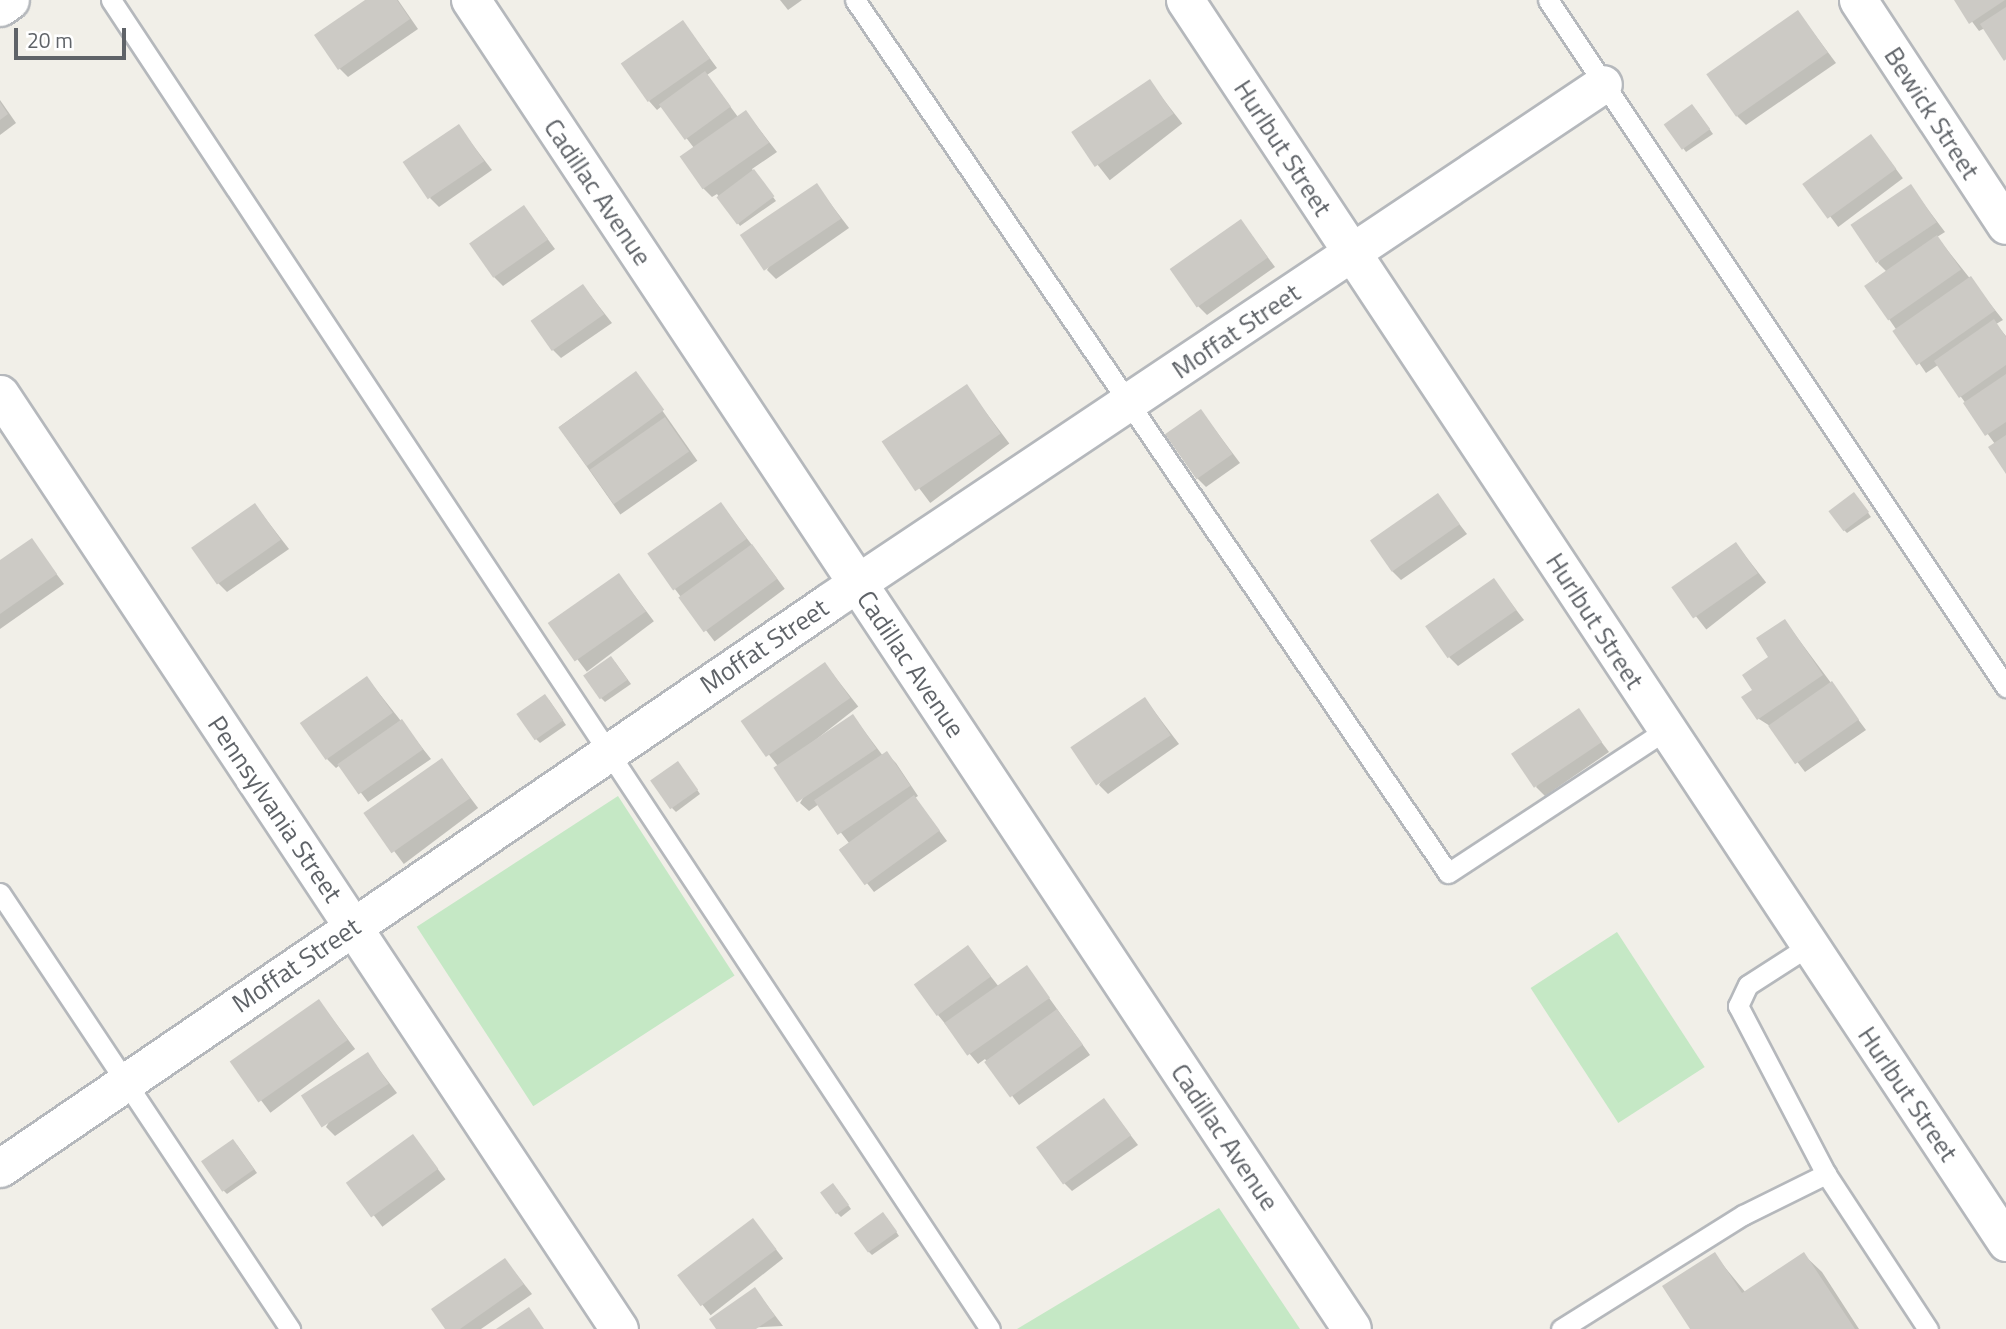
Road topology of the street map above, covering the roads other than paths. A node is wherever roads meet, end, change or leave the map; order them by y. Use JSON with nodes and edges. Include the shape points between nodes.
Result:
{"nodes":[{"id":1,"x":10,"y":0,"type":"edge"},
{"id":2,"x":111,"y":0,"type":"edge"},
{"id":3,"x":471,"y":0,"type":"edge"},
{"id":4,"x":855,"y":0,"type":"edge"},
{"id":5,"x":1185,"y":0,"type":"edge"},
{"id":6,"x":1548,"y":0,"type":"edge"},
{"id":7,"x":1857,"y":0,"type":"edge"},
{"id":8,"x":0,"y":7,"type":"edge"},
{"id":9,"x":1603,"y":84,"type":"junction"},
{"id":10,"x":2006,"y":225,"type":"edge"},
{"id":11,"x":1352,"y":253,"type":"junction"},
{"id":12,"x":0,"y":394,"type":"edge"},
{"id":13,"x":1128,"y":403,"type":"junction"},
{"id":14,"x":857,"y":582,"type":"junction"},
{"id":15,"x":2006,"y":687,"type":"edge"},
{"id":16,"x":1667,"y":729,"type":"junction"},
{"id":17,"x":608,"y":752,"type":"junction"},
{"id":18,"x":0,"y":893,"type":"edge"},
{"id":19,"x":353,"y":927,"type":"junction"},
{"id":20,"x":1810,"y":945,"type":"junction"},
{"id":21,"x":125,"y":1082,"type":"junction"},
{"id":22,"x":0,"y":1168,"type":"edge"},
{"id":23,"x":1826,"y":1174,"type":"junction"},
{"id":24,"x":2006,"y":1242,"type":"edge"},
{"id":25,"x":290,"y":1329,"type":"edge"},
{"id":26,"x":619,"y":1329,"type":"edge"},
{"id":27,"x":990,"y":1329,"type":"edge"},
{"id":28,"x":1352,"y":1329,"type":"edge"},
{"id":29,"x":1561,"y":1329,"type":"edge"},
{"id":30,"x":1928,"y":1329,"type":"edge"}],
"edges":[{"from":1,"to":8,"type":"street"},
{"from":2,"to":17,"type":"lane"},
{"from":3,"to":14,"type":"main road","name":"Cadillac Avenue"},
{"from":4,"to":13,"type":"lane"},
{"from":5,"to":11,"type":"street","name":"Hurlbut Street"},
{"from":6,"to":9,"type":"lane"},
{"from":7,"to":10,"type":"street","name":"Bewick Street"},
{"from":9,"to":11,"type":"street","name":"Moffat Street"},
{"from":9,"to":15,"type":"lane"},
{"from":11,"to":13,"type":"street","name":"Moffat Street"},
{"from":11,"to":16,"type":"street","name":"Hurlbut Street"},
{"from":12,"to":19,"type":"street","name":"Pennsylvania Street"},
{"from":13,"to":14,"type":"street","name":"Moffat Street"},
{"from":13,"to":16,"type":"lane","via":[[1448,873]]},
{"from":14,"to":17,"type":"street","name":"Moffat Street"},
{"from":14,"to":28,"type":"main road","name":"Cadillac Avenue"},
{"from":16,"to":20,"type":"street","name":"Hurlbut Street"},
{"from":17,"to":19,"type":"street","name":"Moffat Street"},
{"from":17,"to":27,"type":"lane"},
{"from":18,"to":21,"type":"lane"},
{"from":19,"to":21,"type":"street","name":"Moffat Street"},
{"from":19,"to":26,"type":"street","name":"Pennsylvania Street"},
{"from":20,"to":23,"type":"lane","via":[[1748,985],[1738,1006]]},
{"from":20,"to":24,"type":"street","name":"Hurlbut Street"},
{"from":21,"to":22,"type":"street","name":"Moffat Street"},
{"from":21,"to":25,"type":"lane"},
{"from":23,"to":29,"type":"lane","via":[[1721,1228]]},
{"from":23,"to":30,"type":"lane"}]}
